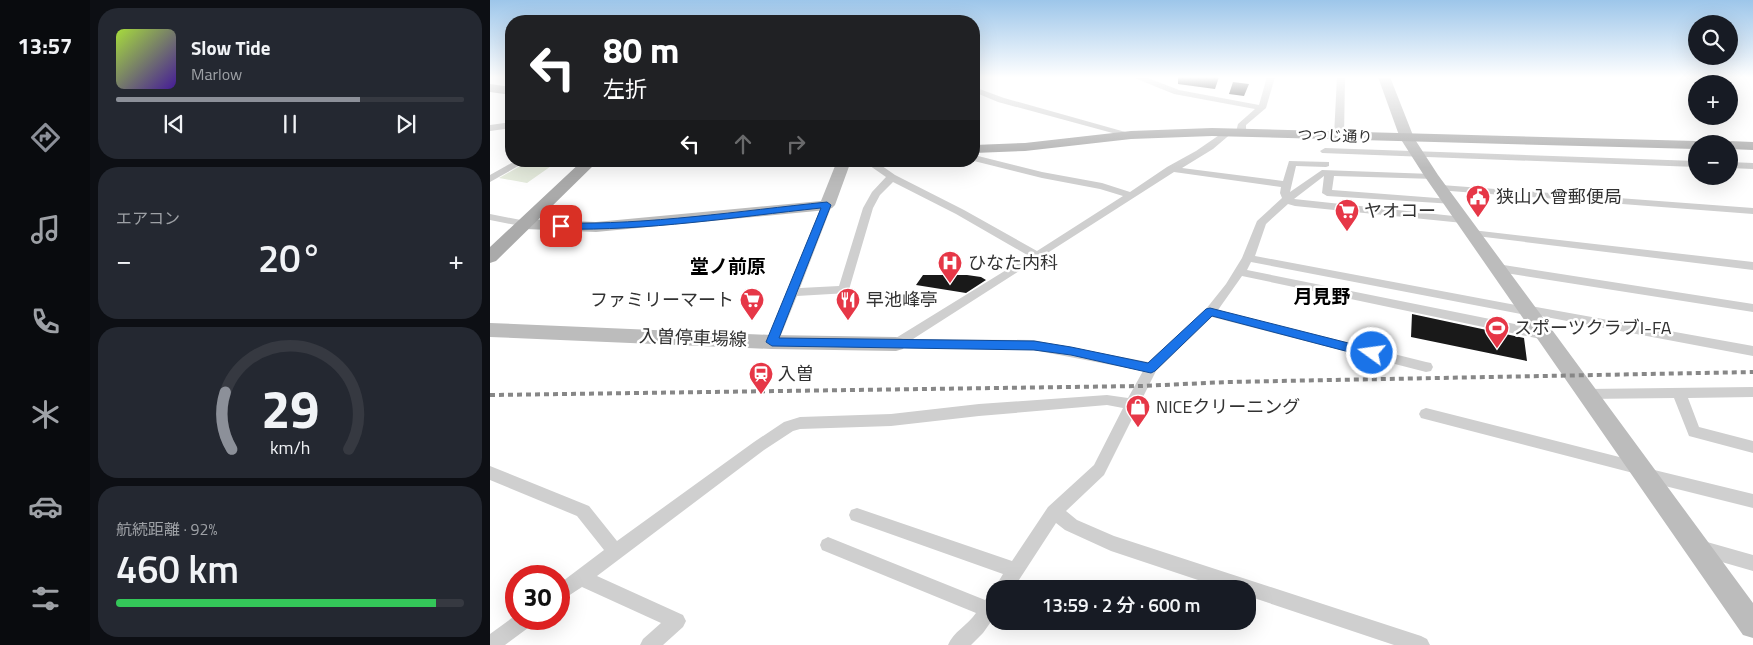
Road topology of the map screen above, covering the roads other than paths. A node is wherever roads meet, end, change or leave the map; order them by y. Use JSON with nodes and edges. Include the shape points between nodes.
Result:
{"nodes":[{"id":1,"x":1027,"y":107,"type":"edge"},
{"id":2,"x":1257,"y":107,"type":"edge"},
{"id":3,"x":1340,"y":107,"type":"edge"},
{"id":4,"x":1396,"y":107,"type":"edge"},
{"id":5,"x":1262,"y":108,"type":"joint"},
{"id":6,"x":505,"y":126,"type":"edge"},
{"id":7,"x":490,"y":128,"type":"edge"},
{"id":8,"x":1234,"y":132,"type":"junction"},
{"id":9,"x":1131,"y":135,"type":"junction"},
{"id":10,"x":1322,"y":136,"type":"junction"},
{"id":11,"x":1339,"y":136,"type":"junction"},
{"id":12,"x":1688,"y":144,"type":"edge"},
{"id":13,"x":1738,"y":145,"type":"edge"},
{"id":14,"x":1412,"y":146,"type":"junction"},
{"id":15,"x":1753,"y":146,"type":"edge"},
{"id":16,"x":980,"y":149,"type":"edge"},
{"id":17,"x":1325,"y":151,"type":"junction"},
{"id":18,"x":980,"y":160,"type":"edge"},
{"id":19,"x":1688,"y":163,"type":"edge"},
{"id":20,"x":1738,"y":165,"type":"edge"},
{"id":21,"x":1753,"y":166,"type":"edge"},
{"id":22,"x":511,"y":167,"type":"edge"},
{"id":23,"x":585,"y":167,"type":"edge"},
{"id":24,"x":842,"y":167,"type":"edge"},
{"id":25,"x":877,"y":167,"type":"edge"},
{"id":26,"x":1170,"y":169,"type":"junction"},
{"id":27,"x":1326,"y":170,"type":"junction"},
{"id":28,"x":892,"y":177,"type":"junction"},
{"id":29,"x":490,"y":179,"type":"edge"},
{"id":30,"x":1287,"y":185,"type":"junction"},
{"id":31,"x":1441,"y":189,"type":"junction"},
{"id":32,"x":1130,"y":196,"type":"junction"},
{"id":33,"x":1288,"y":200,"type":"junction"},
{"id":34,"x":827,"y":205,"type":"junction"},
{"id":35,"x":1753,"y":211,"type":"edge"},
{"id":36,"x":490,"y":216,"type":"edge"},
{"id":37,"x":526,"y":224,"type":"junction"},
{"id":38,"x":1467,"y":226,"type":"junction"},
{"id":39,"x":1037,"y":256,"type":"junction"},
{"id":40,"x":490,"y":257,"type":"edge"},
{"id":41,"x":1248,"y":258,"type":"junction"},
{"id":42,"x":1753,"y":266,"type":"edge"},
{"id":43,"x":1497,"y":268,"type":"junction"},
{"id":44,"x":1240,"y":272,"type":"junction"},
{"id":45,"x":792,"y":292,"type":"junction"},
{"id":46,"x":1753,"y":308,"type":"edge"},
{"id":47,"x":1526,"y":310,"type":"junction"},
{"id":48,"x":1210,"y":312,"type":"junction"},
{"id":49,"x":490,"y":330,"type":"edge"},
{"id":50,"x":1545,"y":334,"type":"junction"},
{"id":51,"x":772,"y":342,"type":"junction"},
{"id":52,"x":896,"y":344,"type":"junction"},
{"id":53,"x":1753,"y":351,"type":"edge"},
{"id":54,"x":1426,"y":367,"type":"dead end"},
{"id":55,"x":1151,"y":368,"type":"junction"},
{"id":56,"x":1679,"y":393,"type":"junction"},
{"id":57,"x":1751,"y":393,"type":"edge"},
{"id":58,"x":1586,"y":394,"type":"junction"},
{"id":59,"x":1132,"y":404,"type":"junction"},
{"id":60,"x":1426,"y":414,"type":"dead end"},
{"id":61,"x":1753,"y":447,"type":"edge"},
{"id":62,"x":1643,"y":471,"type":"junction"},
{"id":63,"x":490,"y":473,"type":"edge"},
{"id":64,"x":1753,"y":501,"type":"edge"},
{"id":65,"x":1054,"y":512,"type":"junction"},
{"id":66,"x":857,"y":515,"type":"dead end"},
{"id":67,"x":828,"y":545,"type":"dead end"},
{"id":68,"x":1697,"y":547,"type":"junction"},
{"id":69,"x":616,"y":552,"type":"junction"},
{"id":70,"x":1753,"y":563,"type":"edge"},
{"id":71,"x":1015,"y":570,"type":"junction"},
{"id":72,"x":581,"y":578,"type":"junction"},
{"id":73,"x":1009,"y":580,"type":"edge"},
{"id":74,"x":570,"y":586,"type":"edge"},
{"id":75,"x":986,"y":604,"type":"edge"},
{"id":76,"x":986,"y":614,"type":"edge"},
{"id":77,"x":1753,"y":625,"type":"edge"},
{"id":78,"x":511,"y":630,"type":"edge"},
{"id":79,"x":490,"y":645,"type":"edge"},
{"id":80,"x":649,"y":645,"type":"edge"},
{"id":81,"x":956,"y":645,"type":"edge"},
{"id":82,"x":1421,"y":645,"type":"edge"}],
"edges":[{"from":1,"to":9,"type":"street"},
{"from":2,"to":5,"type":"street"},
{"from":3,"to":11,"type":"street"},
{"from":4,"to":14,"type":"street"},
{"from":5,"to":8,"type":"street"},
{"from":6,"to":7,"type":"street"},
{"from":8,"to":9,"type":"main road","name":"つつじ通り"},
{"from":8,"to":10,"type":"main road","name":"つつじ通り"},
{"from":8,"to":26,"type":"street"},
{"from":9,"to":16,"type":"main road","name":"つつじ通り"},
{"from":10,"to":11,"type":"main road","name":"つつじ通り"},
{"from":10,"to":17,"type":"street"},
{"from":11,"to":14,"type":"main road","name":"つつじ通り"},
{"from":12,"to":14,"type":"main road","name":"つつじ通り"},
{"from":13,"to":15,"type":"main road"},
{"from":14,"to":17,"type":"street"},
{"from":14,"to":19,"type":"street"},
{"from":14,"to":31,"type":"street"},
{"from":17,"to":27,"type":"street"},
{"from":18,"to":32,"type":"street","via":[[1102,186]]},
{"from":20,"to":21,"type":"street"},
{"from":22,"to":29,"type":"street"},
{"from":23,"to":37,"type":"main road"},
{"from":24,"to":34,"type":"street"},
{"from":25,"to":28,"type":"street"},
{"from":26,"to":30,"type":"street"},
{"from":26,"to":32,"type":"street"},
{"from":27,"to":30,"type":"street","via":[[1292,163]]},
{"from":27,"to":31,"type":"street"},
{"from":27,"to":31,"type":"street","via":[[1327,193]]},
{"from":27,"to":33,"type":"street"},
{"from":28,"to":39,"type":"street"},
{"from":28,"to":45,"type":"street","via":[[868,208],[844,290]]},
{"from":30,"to":33,"type":"street","via":[[1285,193]]},
{"from":31,"to":35,"type":"street"},
{"from":31,"to":38,"type":"street"},
{"from":32,"to":39,"type":"street"},
{"from":33,"to":38,"type":"street"},
{"from":33,"to":41,"type":"street","via":[[1261,223]]},
{"from":34,"to":37,"type":"street","via":[[596,227]]},
{"from":34,"to":45,"type":"street"},
{"from":36,"to":37,"type":"street"},
{"from":37,"to":40,"type":"main road"},
{"from":38,"to":42,"type":"street"},
{"from":38,"to":43,"type":"street"},
{"from":39,"to":52,"type":"street"},
{"from":41,"to":44,"type":"street"},
{"from":41,"to":47,"type":"street"},
{"from":43,"to":46,"type":"street"},
{"from":43,"to":47,"type":"street"},
{"from":44,"to":48,"type":"street"},
{"from":44,"to":50,"type":"street"},
{"from":45,"to":51,"type":"street"},
{"from":47,"to":50,"type":"street"},
{"from":47,"to":53,"type":"street"},
{"from":48,"to":54,"type":"street"},
{"from":48,"to":55,"type":"street"},
{"from":49,"to":51,"type":"street","name":"入曽停車場線"},
{"from":50,"to":58,"type":"street"},
{"from":51,"to":52,"type":"street","name":"入曽停車場線"},
{"from":52,"to":55,"type":"street","via":[[1034,346]]},
{"from":55,"to":59,"type":"street"},
{"from":56,"to":57,"type":"street"},
{"from":56,"to":58,"type":"street"},
{"from":56,"to":61,"type":"street","via":[[1694,432]]},
{"from":58,"to":62,"type":"street"},
{"from":59,"to":65,"type":"street","via":[[1099,470]]},
{"from":59,"to":69,"type":"street","via":[[1107,400],[789,426]]},
{"from":60,"to":62,"type":"street"},
{"from":62,"to":64,"type":"street"},
{"from":62,"to":68,"type":"street"},
{"from":63,"to":69,"type":"street","via":[[583,511]]},
{"from":65,"to":71,"type":"street"},
{"from":65,"to":82,"type":"street","via":[[1071,525],[1111,543]]},
{"from":66,"to":71,"type":"street"},
{"from":67,"to":75,"type":"street"},
{"from":68,"to":70,"type":"street"},
{"from":68,"to":77,"type":"street"},
{"from":69,"to":72,"type":"street"},
{"from":71,"to":73,"type":"street"},
{"from":72,"to":74,"type":"street"},
{"from":72,"to":80,"type":"street","via":[[677,622]]},
{"from":76,"to":81,"type":"street"},
{"from":78,"to":79,"type":"street"}]}
